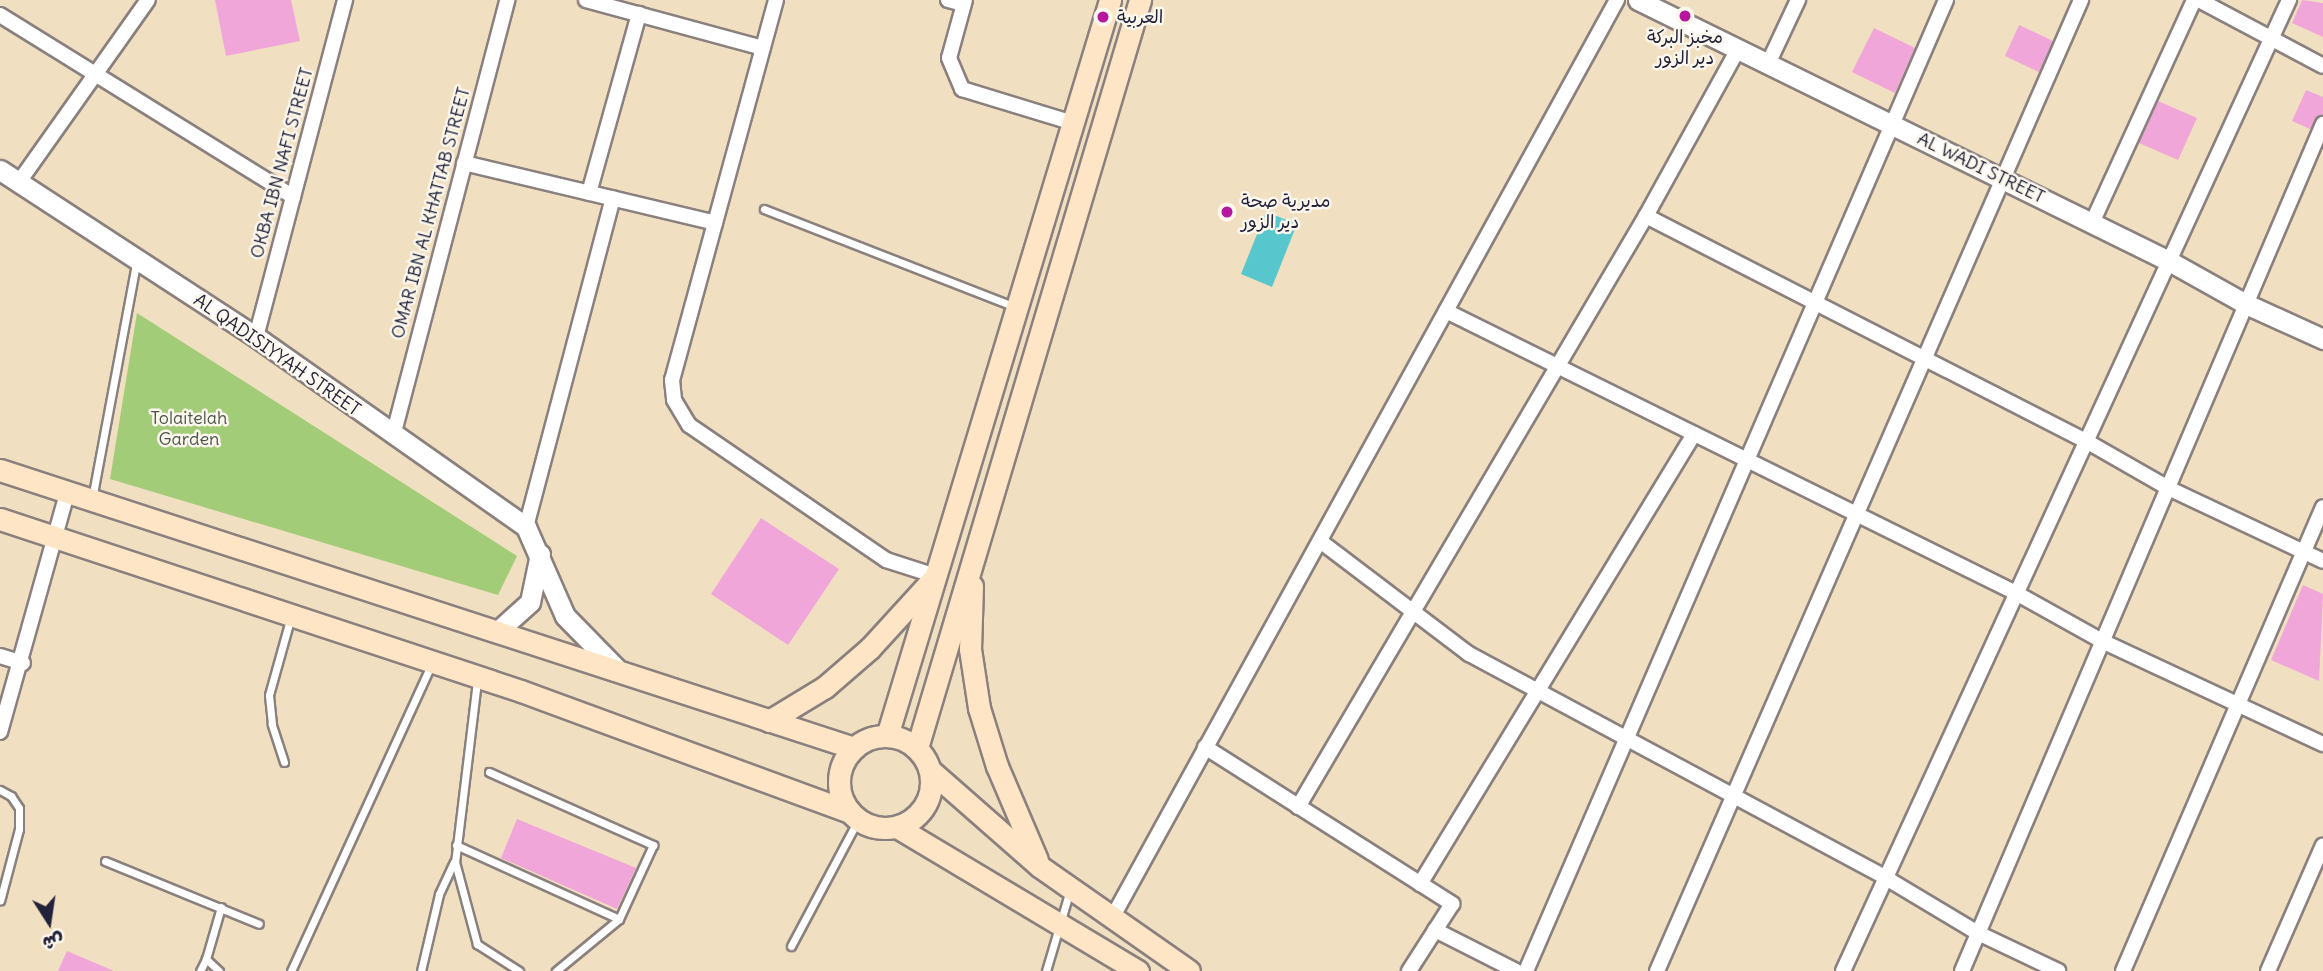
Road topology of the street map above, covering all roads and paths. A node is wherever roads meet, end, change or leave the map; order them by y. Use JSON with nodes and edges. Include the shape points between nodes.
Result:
{"nodes":[{"id":1,"x":148,"y":0,"type":"edge"},
{"id":2,"x":345,"y":0,"type":"edge"},
{"id":3,"x":506,"y":0,"type":"edge"},
{"id":4,"x":586,"y":0,"type":"edge"},
{"id":5,"x":776,"y":0,"type":"edge"},
{"id":6,"x":948,"y":0,"type":"edge"},
{"id":7,"x":1110,"y":0,"type":"edge"},
{"id":8,"x":1140,"y":0,"type":"edge"},
{"id":9,"x":1617,"y":0,"type":"edge"},
{"id":10,"x":1638,"y":0,"type":"edge"},
{"id":11,"x":1798,"y":0,"type":"edge"},
{"id":12,"x":1946,"y":0,"type":"edge"},
{"id":13,"x":2081,"y":0,"type":"edge"},
{"id":14,"x":2196,"y":0,"type":"edge"},
{"id":15,"x":2288,"y":0,"type":"edge"},
{"id":16,"x":965,"y":2,"type":"edge"},
{"id":17,"x":639,"y":14,"type":"junction"},
{"id":18,"x":0,"y":15,"type":"edge"},
{"id":19,"x":2272,"y":36,"type":"junction"},
{"id":20,"x":763,"y":48,"type":"junction"},
{"id":21,"x":1738,"y":49,"type":"junction"},
{"id":22,"x":1768,"y":64,"type":"junction"},
{"id":23,"x":2323,"y":66,"type":"edge"},
{"id":24,"x":95,"y":74,"type":"junction"},
{"id":25,"x":1073,"y":123,"type":"junction"},
{"id":26,"x":2323,"y":124,"type":"edge"},
{"id":27,"x":1892,"y":125,"type":"junction"},
{"id":28,"x":464,"y":163,"type":"junction"},
{"id":29,"x":0,"y":170,"type":"edge"},
{"id":30,"x":2003,"y":179,"type":"junction"},
{"id":31,"x":19,"y":182,"type":"junction"},
{"id":32,"x":589,"y":192,"type":"junction"},
{"id":33,"x":293,"y":197,"type":"junction"},
{"id":34,"x":613,"y":198,"type":"junction"},
{"id":35,"x":764,"y":209,"type":"dead end"},
{"id":36,"x":1646,"y":216,"type":"junction"},
{"id":37,"x":715,"y":223,"type":"junction"},
{"id":38,"x":2092,"y":223,"type":"junction"},
{"id":39,"x":136,"y":259,"type":"junction"},
{"id":40,"x":2169,"y":261,"type":"junction"},
{"id":41,"x":1815,"y":303,"type":"junction"},
{"id":42,"x":2246,"y":304,"type":"junction"},
{"id":43,"x":1017,"y":308,"type":"junction"},
{"id":44,"x":1446,"y":311,"type":"junction"},
{"id":45,"x":256,"y":337,"type":"junction"},
{"id":46,"x":2323,"y":339,"type":"edge"},
{"id":47,"x":1924,"y":359,"type":"junction"},
{"id":48,"x":1557,"y":366,"type":"junction"},
{"id":49,"x":1694,"y":434,"type":"junction"},
{"id":50,"x":393,"y":436,"type":"junction"},
{"id":51,"x":2086,"y":441,"type":"junction"},
{"id":52,"x":1747,"y":460,"type":"junction"},
{"id":53,"x":0,"y":470,"type":"edge"},
{"id":54,"x":2168,"y":488,"type":"junction"},
{"id":55,"x":67,"y":494,"type":"junction"},
{"id":56,"x":91,"y":501,"type":"junction"},
{"id":57,"x":2323,"y":507,"type":"edge"},
{"id":58,"x":1856,"y":514,"type":"junction"},
{"id":59,"x":0,"y":519,"type":"edge"},
{"id":60,"x":526,"y":527,"type":"junction"},
{"id":61,"x":54,"y":537,"type":"junction"},
{"id":62,"x":1320,"y":541,"type":"junction"},
{"id":63,"x":2304,"y":551,"type":"junction"},
{"id":64,"x":974,"y":553,"type":"junction"},
{"id":65,"x":540,"y":554,"type":"junction"},
{"id":66,"x":2323,"y":561,"type":"edge"},
{"id":67,"x":936,"y":576,"type":"junction"},
{"id":68,"x":2017,"y":593,"type":"junction"},
{"id":69,"x":1412,"y":613,"type":"junction"},
{"id":70,"x":292,"y":615,"type":"junction"},
{"id":71,"x":499,"y":630,"type":"junction"},
{"id":72,"x":2102,"y":641,"type":"junction"},
{"id":73,"x":0,"y":656,"type":"edge"},
{"id":74,"x":433,"y":662,"type":"junction"},
{"id":75,"x":23,"y":663,"type":"junction"},
{"id":76,"x":615,"y":668,"type":"junction"},
{"id":77,"x":477,"y":676,"type":"junction"},
{"id":78,"x":1537,"y":691,"type":"junction"},
{"id":79,"x":2239,"y":703,"type":"junction"},
{"id":80,"x":769,"y":721,"type":"junction"},
{"id":81,"x":0,"y":732,"type":"edge"},
{"id":82,"x":887,"y":736,"type":"junction"},
{"id":83,"x":1626,"y":740,"type":"junction"},
{"id":84,"x":2323,"y":744,"type":"edge"},
{"id":85,"x":1205,"y":747,"type":"junction"},
{"id":86,"x":854,"y":748,"type":"junction"},
{"id":87,"x":917,"y":748,"type":"junction"},
{"id":88,"x":284,"y":762,"type":"dead end"},
{"id":89,"x":931,"y":771,"type":"junction"},
{"id":90,"x":489,"y":772,"type":"dead end"},
{"id":91,"x":0,"y":790,"type":"edge"},
{"id":92,"x":1733,"y":798,"type":"junction"},
{"id":93,"x":1298,"y":807,"type":"junction"},
{"id":94,"x":853,"y":815,"type":"junction"},
{"id":95,"x":897,"y":827,"type":"junction"},
{"id":96,"x":456,"y":845,"type":"junction"},
{"id":97,"x":2323,"y":845,"type":"edge"},
{"id":98,"x":105,"y":861,"type":"dead end"},
{"id":99,"x":455,"y":862,"type":"junction"},
{"id":100,"x":1039,"y":866,"type":"junction"},
{"id":101,"x":1886,"y":878,"type":"junction"},
{"id":102,"x":1420,"y":884,"type":"junction"},
{"id":103,"x":1070,"y":890,"type":"junction"},
{"id":104,"x":0,"y":901,"type":"edge"},
{"id":105,"x":220,"y":907,"type":"junction"},
{"id":106,"x":619,"y":919,"type":"junction"},
{"id":107,"x":1111,"y":920,"type":"junction"},
{"id":108,"x":259,"y":924,"type":"dead end"},
{"id":109,"x":1062,"y":924,"type":"junction"},
{"id":110,"x":1435,"y":930,"type":"junction"},
{"id":111,"x":1978,"y":933,"type":"junction"},
{"id":112,"x":791,"y":946,"type":"dead end"},
{"id":113,"x":206,"y":960,"type":"junction"},
{"id":114,"x":200,"y":971,"type":"edge"},
{"id":115,"x":219,"y":971,"type":"edge"},
{"id":116,"x":290,"y":971,"type":"edge"},
{"id":117,"x":421,"y":971,"type":"edge"},
{"id":118,"x":519,"y":971,"type":"edge"},
{"id":119,"x":556,"y":971,"type":"edge"},
{"id":120,"x":1046,"y":971,"type":"edge"},
{"id":121,"x":1139,"y":971,"type":"edge"},
{"id":122,"x":1189,"y":971,"type":"edge"},
{"id":123,"x":1409,"y":971,"type":"edge"},
{"id":124,"x":1516,"y":971,"type":"edge"},
{"id":125,"x":1526,"y":971,"type":"edge"},
{"id":126,"x":1657,"y":971,"type":"edge"},
{"id":127,"x":1843,"y":971,"type":"edge"},
{"id":128,"x":1962,"y":971,"type":"edge"},
{"id":129,"x":2058,"y":971,"type":"edge"},
{"id":130,"x":2123,"y":971,"type":"edge"},
{"id":131,"x":2268,"y":971,"type":"edge"}],
"edges":[{"from":1,"to":24,"type":"street"},
{"from":2,"to":33,"type":"street","name":"OKBA IBN NAFI STREET"},
{"from":3,"to":28,"type":"street","name":"OMAR IBN AL KHATTAB STREET"},
{"from":4,"to":17,"type":"street"},
{"from":5,"to":20,"type":"street"},
{"from":6,"to":16,"type":"street"},
{"from":7,"to":25,"type":"main road"},
{"from":8,"to":64,"type":"main road"},
{"from":9,"to":44,"type":"street"},
{"from":10,"to":21,"type":"street","name":"AL WADI STREET"},
{"from":11,"to":22,"type":"street"},
{"from":12,"to":27,"type":"street"},
{"from":13,"to":30,"type":"street"},
{"from":14,"to":19,"type":"street"},
{"from":14,"to":38,"type":"street"},
{"from":15,"to":19,"type":"street"},
{"from":16,"to":25,"type":"street","via":[[949,58],[962,89]]},
{"from":17,"to":20,"type":"street"},
{"from":17,"to":32,"type":"street"},
{"from":18,"to":24,"type":"street"},
{"from":19,"to":23,"type":"street"},
{"from":19,"to":40,"type":"street"},
{"from":20,"to":37,"type":"street"},
{"from":21,"to":22,"type":"street","name":"AL WADI STREET"},
{"from":21,"to":36,"type":"street"},
{"from":22,"to":27,"type":"street","name":"AL WADI STREET"},
{"from":24,"to":31,"type":"street"},
{"from":24,"to":33,"type":"street"},
{"from":25,"to":43,"type":"main road"},
{"from":26,"to":42,"type":"street"},
{"from":27,"to":30,"type":"street","name":"AL WADI STREET"},
{"from":27,"to":41,"type":"street"},
{"from":28,"to":32,"type":"street"},
{"from":28,"to":50,"type":"street","name":"OMAR IBN AL KHATTAB STREET"},
{"from":29,"to":31,"type":"street","name":"AL QADISIYYAH STREET"},
{"from":30,"to":38,"type":"street","name":"AL WADI STREET"},
{"from":30,"to":47,"type":"street"},
{"from":31,"to":39,"type":"street","name":"AL QADISIYYAH STREET"},
{"from":32,"to":34,"type":"street"},
{"from":33,"to":45,"type":"street","name":"OKBA IBN NAFI STREET"},
{"from":34,"to":37,"type":"street"},
{"from":34,"to":60,"type":"street"},
{"from":35,"to":43,"type":"lane"},
{"from":36,"to":41,"type":"street"},
{"from":36,"to":48,"type":"street"},
{"from":37,"to":67,"type":"street","via":[[673,380],[674,400],[689,425],[886,560]]},
{"from":38,"to":40,"type":"street","name":"AL WADI STREET"},
{"from":39,"to":45,"type":"street","name":"AL QADISIYYAH STREET"},
{"from":39,"to":56,"type":"lane"},
{"from":40,"to":42,"type":"street","name":"AL WADI STREET"},
{"from":40,"to":51,"type":"street"},
{"from":41,"to":47,"type":"street"},
{"from":41,"to":52,"type":"street"},
{"from":42,"to":46,"type":"street","name":"AL WADI STREET"},
{"from":42,"to":54,"type":"street"},
{"from":43,"to":67,"type":"main road"},
{"from":44,"to":48,"type":"street"},
{"from":44,"to":62,"type":"street"},
{"from":45,"to":50,"type":"street","name":"AL QADISIYYAH STREET"},
{"from":47,"to":51,"type":"street"},
{"from":47,"to":58,"type":"street"},
{"from":48,"to":49,"type":"street"},
{"from":48,"to":69,"type":"street"},
{"from":49,"to":52,"type":"street"},
{"from":49,"to":78,"type":"street"},
{"from":50,"to":60,"type":"street","name":"AL QADISIYYAH STREET"},
{"from":51,"to":54,"type":"street"},
{"from":51,"to":68,"type":"street"},
{"from":52,"to":58,"type":"street"},
{"from":52,"to":83,"type":"street"},
{"from":53,"to":55,"type":"main road"},
{"from":54,"to":63,"type":"street"},
{"from":54,"to":72,"type":"street"},
{"from":55,"to":56,"type":"main road"},
{"from":55,"to":61,"type":"street"},
{"from":56,"to":71,"type":"main road"},
{"from":57,"to":63,"type":"street"},
{"from":58,"to":68,"type":"street"},
{"from":58,"to":92,"type":"street"},
{"from":59,"to":61,"type":"main road"},
{"from":60,"to":65,"type":"street","name":"AL QADISIYYAH STREET"},
{"from":61,"to":70,"type":"main road"},
{"from":61,"to":75,"type":"street"},
{"from":62,"to":69,"type":"street"},
{"from":62,"to":85,"type":"street"},
{"from":63,"to":66,"type":"street"},
{"from":63,"to":79,"type":"street"},
{"from":64,"to":87,"type":"main road"},
{"from":64,"to":100,"type":"main road","via":[[970,649],[979,708],[997,766]]},
{"from":65,"to":71,"type":"street","via":[[530,602]]},
{"from":65,"to":76,"type":"street","name":"AL QADISIYYAH STREET","via":[[565,616]]},
{"from":67,"to":80,"type":"main road","via":[[861,656],[825,687]]},
{"from":67,"to":82,"type":"main road"},
{"from":68,"to":72,"type":"street"},
{"from":68,"to":101,"type":"street"},
{"from":69,"to":78,"type":"street","via":[[1469,654]]},
{"from":69,"to":93,"type":"street"},
{"from":70,"to":74,"type":"main road"},
{"from":70,"to":88,"type":"lane","via":[[270,695],[272,724]]},
{"from":71,"to":76,"type":"main road"},
{"from":72,"to":79,"type":"street"},
{"from":72,"to":111,"type":"street"},
{"from":73,"to":75,"type":"street"},
{"from":74,"to":77,"type":"main road"},
{"from":74,"to":116,"type":"lane"},
{"from":75,"to":81,"type":"street"},
{"from":76,"to":80,"type":"main road"},
{"from":77,"to":94,"type":"main road"},
{"from":77,"to":96,"type":"lane"},
{"from":78,"to":83,"type":"street"},
{"from":78,"to":102,"type":"street"},
{"from":79,"to":84,"type":"street"},
{"from":79,"to":130,"type":"street"},
{"from":80,"to":86,"type":"main road"},
{"from":82,"to":86,"type":"main road"},
{"from":82,"to":87,"type":"main road"},
{"from":83,"to":92,"type":"street"},
{"from":83,"to":125,"type":"street"},
{"from":85,"to":93,"type":"street"},
{"from":85,"to":107,"type":"street"},
{"from":86,"to":94,"type":"main road","via":[[845,759],[839,785]]},
{"from":87,"to":89,"type":"main road"},
{"from":89,"to":95,"type":"main road","via":[[929,799],[921,812]]},
{"from":89,"to":100,"type":"main road"},
{"from":90,"to":106,"type":"lane","via":[[653,845]]},
{"from":91,"to":104,"type":"lane","via":[[12,796],[19,808],[19,829]]},
{"from":92,"to":101,"type":"street"},
{"from":92,"to":126,"type":"street"},
{"from":93,"to":102,"type":"street"},
{"from":94,"to":95,"type":"main road","via":[[870,826]]},
{"from":94,"to":112,"type":"lane"},
{"from":95,"to":109,"type":"main road"},
{"from":96,"to":99,"type":"lane"},
{"from":96,"to":106,"type":"lane"},
{"from":97,"to":131,"type":"street"},
{"from":98,"to":105,"type":"lane"},
{"from":99,"to":117,"type":"lane","via":[[439,894]]},
{"from":99,"to":118,"type":"lane","via":[[477,944]]},
{"from":100,"to":103,"type":"main road"},
{"from":101,"to":111,"type":"street"},
{"from":101,"to":127,"type":"street"},
{"from":102,"to":110,"type":"street","via":[[1452,904]]},
{"from":103,"to":107,"type":"main road"},
{"from":103,"to":109,"type":"lane"},
{"from":105,"to":108,"type":"lane"},
{"from":105,"to":113,"type":"lane"},
{"from":106,"to":119,"type":"lane"},
{"from":107,"to":122,"type":"main road"},
{"from":109,"to":120,"type":"lane"},
{"from":109,"to":121,"type":"main road"},
{"from":110,"to":123,"type":"street"},
{"from":110,"to":124,"type":"street"},
{"from":111,"to":128,"type":"street"},
{"from":111,"to":129,"type":"street"},
{"from":113,"to":114,"type":"lane"},
{"from":113,"to":115,"type":"lane"}]}
